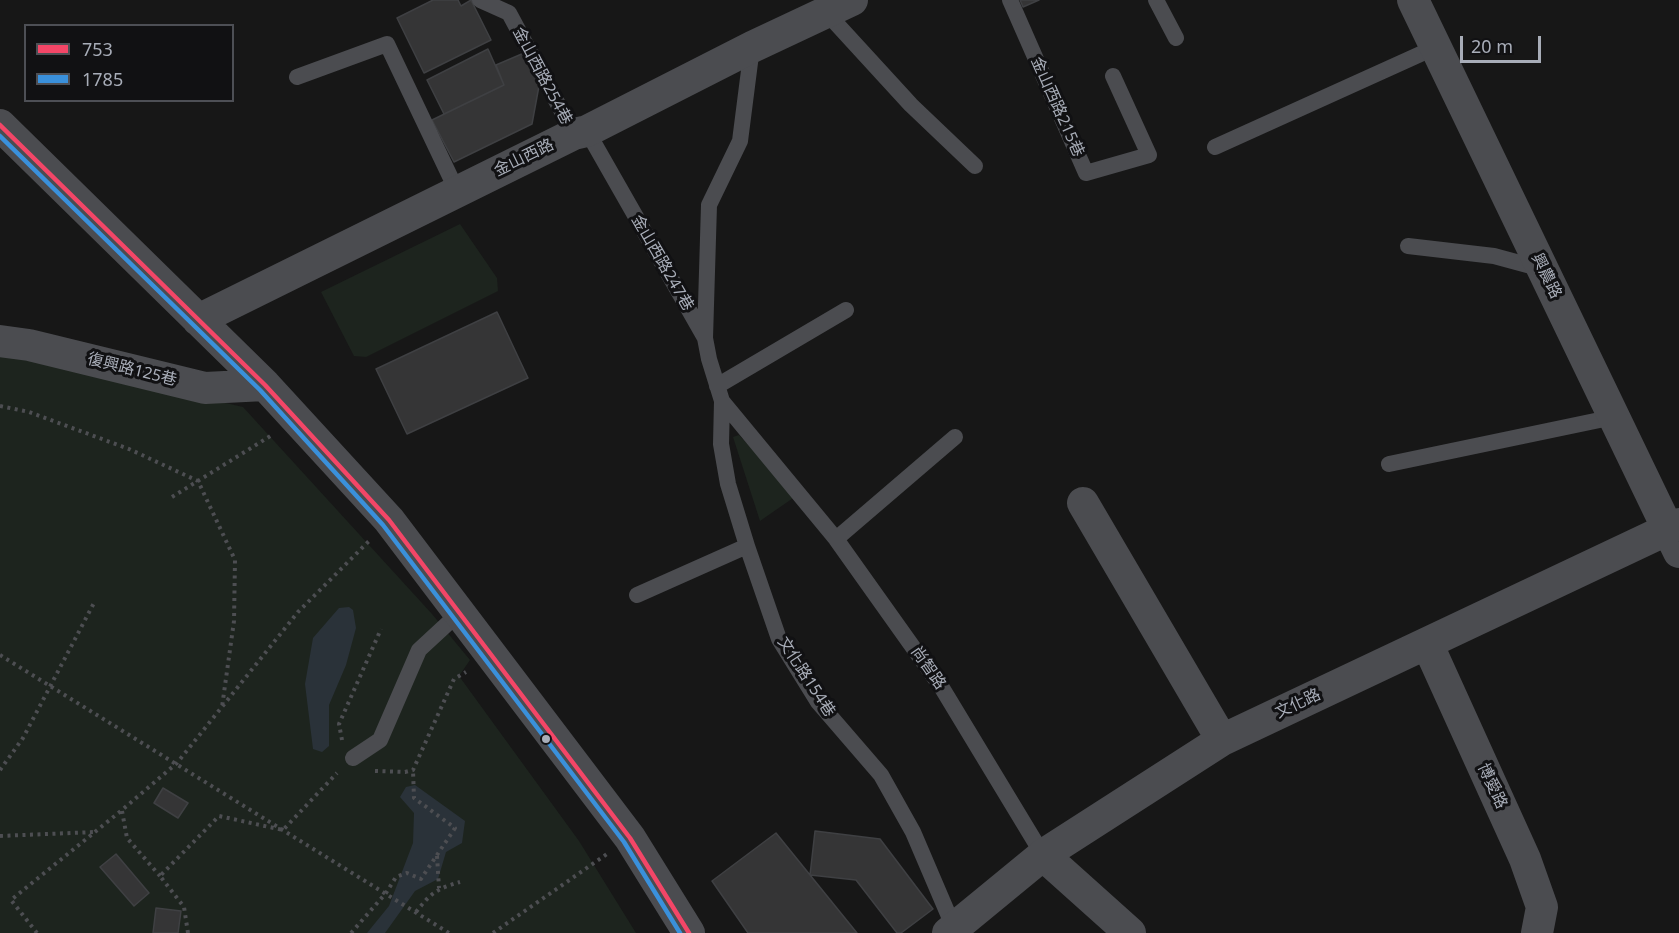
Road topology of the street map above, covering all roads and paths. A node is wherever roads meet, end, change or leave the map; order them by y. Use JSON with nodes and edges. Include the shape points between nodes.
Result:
{"nodes":[{"id":1,"x":480,"y":0,"type":"edge"},
{"id":2,"x":1010,"y":0,"type":"edge"},
{"id":3,"x":1156,"y":0,"type":"edge"},
{"id":4,"x":1413,"y":0,"type":"edge"},
{"id":5,"x":830,"y":3,"type":"edge"},
{"id":6,"x":1176,"y":38,"type":"dead end"},
{"id":7,"x":752,"y":47,"type":"junction"},
{"id":8,"x":1436,"y":47,"type":"junction"},
{"id":9,"x":1113,"y":76,"type":"dead end"},
{"id":10,"x":297,"y":77,"type":"dead end"},
{"id":11,"x":0,"y":125,"type":"edge"},
{"id":12,"x":581,"y":133,"type":"junction"},
{"id":13,"x":1215,"y":147,"type":"dead end"},
{"id":14,"x":975,"y":165,"type":"dead end"},
{"id":15,"x":457,"y":191,"type":"junction"},
{"id":16,"x":1408,"y":246,"type":"dead end"},
{"id":17,"x":1542,"y":269,"type":"junction"},
{"id":18,"x":846,"y":310,"type":"dead end"},
{"id":19,"x":198,"y":320,"type":"junction"},
{"id":20,"x":705,"y":338,"type":"junction"},
{"id":21,"x":0,"y":341,"type":"edge"},
{"id":22,"x":265,"y":385,"type":"junction"},
{"id":23,"x":720,"y":394,"type":"junction"},
{"id":24,"x":0,"y":406,"type":"edge"},
{"id":25,"x":1614,"y":417,"type":"junction"},
{"id":26,"x":275,"y":433,"type":"dead end"},
{"id":27,"x":955,"y":436,"type":"dead end"},
{"id":28,"x":1389,"y":464,"type":"dead end"},
{"id":29,"x":198,"y":481,"type":"junction"},
{"id":30,"x":172,"y":496,"type":"dead end"},
{"id":31,"x":1083,"y":503,"type":"dead end"},
{"id":32,"x":388,"y":520,"type":"junction"},
{"id":33,"x":1675,"y":536,"type":"edge"},
{"id":34,"x":836,"y":538,"type":"junction"},
{"id":35,"x":747,"y":546,"type":"junction"},
{"id":36,"x":637,"y":595,"type":"dead end"},
{"id":37,"x":95,"y":601,"type":"dead end"},
{"id":38,"x":459,"y":613,"type":"junction"},
{"id":39,"x":1427,"y":643,"type":"junction"},
{"id":40,"x":0,"y":655,"type":"edge"},
{"id":41,"x":49,"y":686,"type":"junction"},
{"id":42,"x":221,"y":707,"type":"junction"},
{"id":43,"x":1222,"y":740,"type":"junction"},
{"id":44,"x":352,"y":758,"type":"joint"},
{"id":45,"x":177,"y":763,"type":"junction"},
{"id":46,"x":0,"y":770,"type":"edge"},
{"id":47,"x":413,"y":770,"type":"dead end"},
{"id":48,"x":122,"y":810,"type":"junction"},
{"id":49,"x":283,"y":830,"type":"junction"},
{"id":50,"x":96,"y":832,"type":"junction"},
{"id":51,"x":0,"y":836,"type":"edge"},
{"id":52,"x":630,"y":838,"type":"junction"},
{"id":53,"x":1043,"y":855,"type":"junction"},
{"id":54,"x":437,"y":856,"type":"junction"},
{"id":55,"x":160,"y":876,"type":"junction"},
{"id":56,"x":460,"y":882,"type":"dead end"},
{"id":57,"x":439,"y":888,"type":"junction"},
{"id":58,"x":386,"y":893,"type":"junction"},
{"id":59,"x":416,"y":912,"type":"junction"},
{"id":60,"x":952,"y":931,"type":"edge"},
{"id":61,"x":36,"y":933,"type":"edge"},
{"id":62,"x":188,"y":933,"type":"edge"},
{"id":63,"x":351,"y":933,"type":"edge"},
{"id":64,"x":449,"y":933,"type":"edge"},
{"id":65,"x":493,"y":933,"type":"edge"},
{"id":66,"x":689,"y":933,"type":"edge"},
{"id":67,"x":1130,"y":933,"type":"edge"},
{"id":68,"x":1537,"y":933,"type":"edge"}],
"edges":[{"from":1,"to":12,"type":"lane","name":"金山西路254巷","via":[[509,13]]},
{"from":2,"to":9,"type":"lane","name":"金山西路215巷","via":[[1086,173],[1149,155]]},
{"from":3,"to":6,"type":"lane"},
{"from":4,"to":8,"type":"street","name":"興農路"},
{"from":5,"to":7,"type":"street","name":"金山西路"},
{"from":5,"to":14,"type":"lane","via":[[911,105]]},
{"from":7,"to":12,"type":"street","name":"金山西路"},
{"from":7,"to":20,"type":"lane","via":[[740,141],[709,205]]},
{"from":8,"to":13,"type":"lane"},
{"from":8,"to":17,"type":"street","name":"興農路"},
{"from":10,"to":15,"type":"lane","via":[[387,44]]},
{"from":11,"to":19,"type":"street"},
{"from":12,"to":15,"type":"street","name":"金山西路"},
{"from":12,"to":20,"type":"lane","name":"金山西路247巷"},
{"from":15,"to":19,"type":"street","name":"金山西路"},
{"from":16,"to":17,"type":"lane","via":[[1494,256]]},
{"from":17,"to":25,"type":"street","name":"興農路"},
{"from":18,"to":23,"type":"lane"},
{"from":19,"to":22,"type":"street"},
{"from":20,"to":23,"type":"lane","name":"金山西路247巷"},
{"from":21,"to":22,"type":"street","name":"復興路125巷","via":[[205,388]]},
{"from":22,"to":32,"type":"street"},
{"from":23,"to":34,"type":"lane","name":"尚智路"},
{"from":23,"to":35,"type":"lane","name":"文化路154巷","via":[[728,484]]},
{"from":24,"to":29,"type":"path","via":[[29,412],[129,449]]},
{"from":25,"to":28,"type":"lane"},
{"from":25,"to":33,"type":"street","name":"興農路"},
{"from":26,"to":29,"type":"path"},
{"from":27,"to":34,"type":"lane"},
{"from":29,"to":30,"type":"path"},
{"from":29,"to":42,"type":"path","via":[[235,560],[234,621]]},
{"from":31,"to":43,"type":"street"},
{"from":32,"to":38,"type":"street"},
{"from":32,"to":42,"type":"path","via":[[298,612]]},
{"from":33,"to":39,"type":"street","name":"文化路"},
{"from":34,"to":53,"type":"lane","name":"尚智路","via":[[942,688]]},
{"from":35,"to":36,"type":"lane"},
{"from":35,"to":60,"type":"lane","name":"文化路154巷","via":[[779,639],[818,702],[881,775],[912,832]]},
{"from":37,"to":41,"type":"path"},
{"from":38,"to":44,"type":"lane","via":[[419,650],[380,740]]},
{"from":38,"to":52,"type":"street"},
{"from":39,"to":43,"type":"street","name":"文化路"},
{"from":39,"to":68,"type":"street","name":"博愛路","via":[[1525,859],[1542,907]]},
{"from":40,"to":41,"type":"path"},
{"from":41,"to":45,"type":"path"},
{"from":41,"to":46,"type":"path","via":[[23,738]]},
{"from":42,"to":45,"type":"path"},
{"from":43,"to":53,"type":"street","name":"文化路"},
{"from":44,"to":49,"type":"path"},
{"from":45,"to":48,"type":"path"},
{"from":45,"to":49,"type":"path"},
{"from":47,"to":54,"type":"path","via":[[414,798],[455,828]]},
{"from":48,"to":50,"type":"path"},
{"from":48,"to":55,"type":"path","via":[[127,838]]},
{"from":49,"to":55,"type":"path","via":[[219,816]]},
{"from":49,"to":58,"type":"path"},
{"from":50,"to":51,"type":"path"},
{"from":50,"to":61,"type":"path","via":[[11,900]]},
{"from":52,"to":65,"type":"path"},
{"from":52,"to":66,"type":"street"},
{"from":53,"to":60,"type":"street","name":"文化路"},
{"from":53,"to":67,"type":"street","name":"尚智路"},
{"from":54,"to":57,"type":"path"},
{"from":54,"to":58,"type":"path","via":[[421,879],[407,873],[396,877]]},
{"from":55,"to":62,"type":"path","via":[[184,907]]},
{"from":56,"to":57,"type":"path"},
{"from":57,"to":59,"type":"path"},
{"from":58,"to":59,"type":"path"},
{"from":58,"to":63,"type":"path"},
{"from":59,"to":64,"type":"path"}]}
